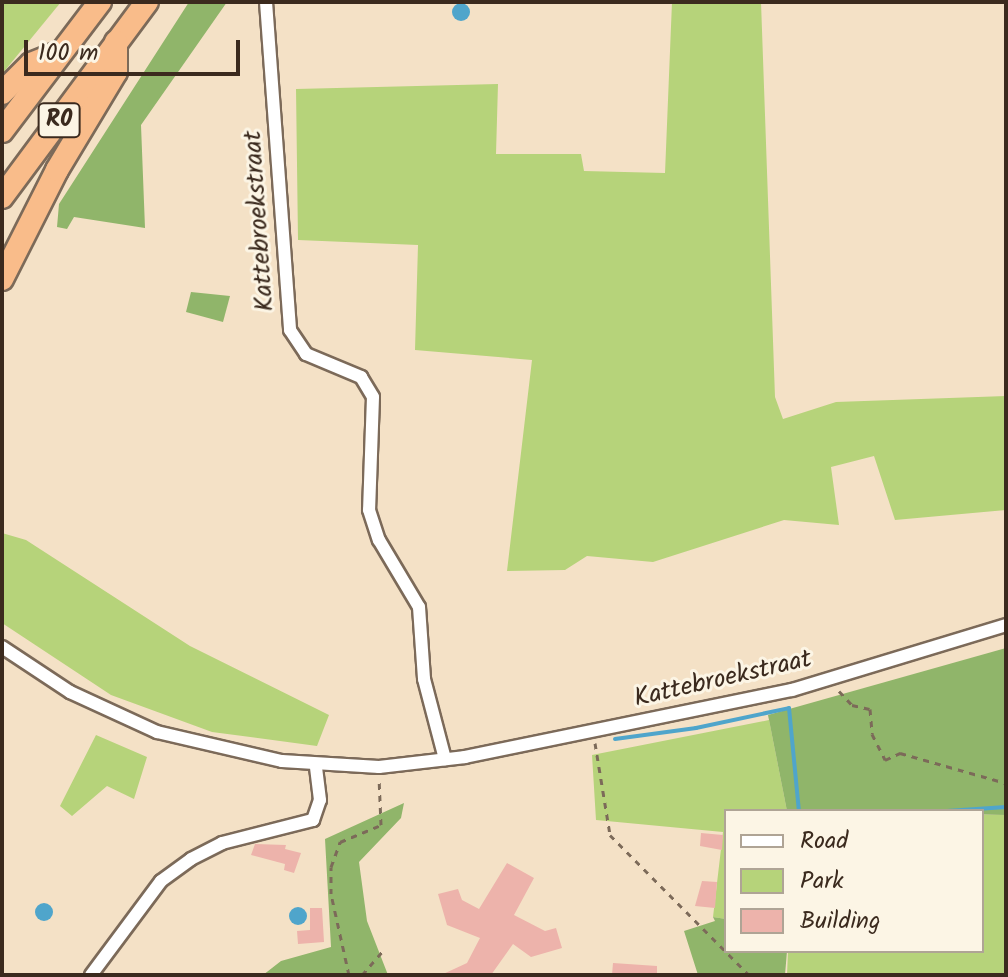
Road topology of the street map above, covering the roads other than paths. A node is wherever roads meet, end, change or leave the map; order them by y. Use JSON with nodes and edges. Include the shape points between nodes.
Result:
{"nodes":[{"id":1,"x":100,"y":2,"type":"edge"},
{"id":2,"x":147,"y":2,"type":"edge"},
{"id":3,"x":266,"y":2,"type":"edge"},
{"id":4,"x":116,"y":42,"type":"junction"},
{"id":5,"x":61,"y":52,"type":"junction"},
{"id":6,"x":2,"y":93,"type":"edge"},
{"id":7,"x":2,"y":131,"type":"edge"},
{"id":8,"x":2,"y":197,"type":"edge"},
{"id":9,"x":2,"y":279,"type":"edge"},
{"id":10,"x":1006,"y":625,"type":"edge"},
{"id":11,"x":2,"y":647,"type":"edge"},
{"id":12,"x":445,"y":759,"type":"junction"},
{"id":13,"x":316,"y":766,"type":"junction"},
{"id":14,"x":91,"y":975,"type":"edge"}],
"edges":[{"from":1,"to":5,"type":"highway","number":"R0"},
{"from":2,"to":4,"type":"highway","number":"R0"},
{"from":3,"to":12,"type":"street","name":"Kattebroekstraat","via":[[290,330],[306,354],[361,377],[373,397],[369,510],[379,540],[419,607],[424,679]]},
{"from":4,"to":8,"type":"highway","number":"R0"},
{"from":4,"to":9,"type":"highway","via":[[116,72],[57,170]]},
{"from":5,"to":6,"type":"highway","via":[[31,64]]},
{"from":5,"to":7,"type":"highway","number":"R0"},
{"from":10,"to":12,"type":"street","name":"Kattebroekstraat","via":[[828,679]]},
{"from":11,"to":13,"type":"street","name":"Kattebroekstraat","via":[[70,692],[157,732],[225,751]]},
{"from":12,"to":13,"type":"street","name":"Kattebroekstraat","via":[[379,767]]},
{"from":13,"to":14,"type":"street","via":[[320,800],[313,820],[222,843],[191,859],[161,881]]}]}
